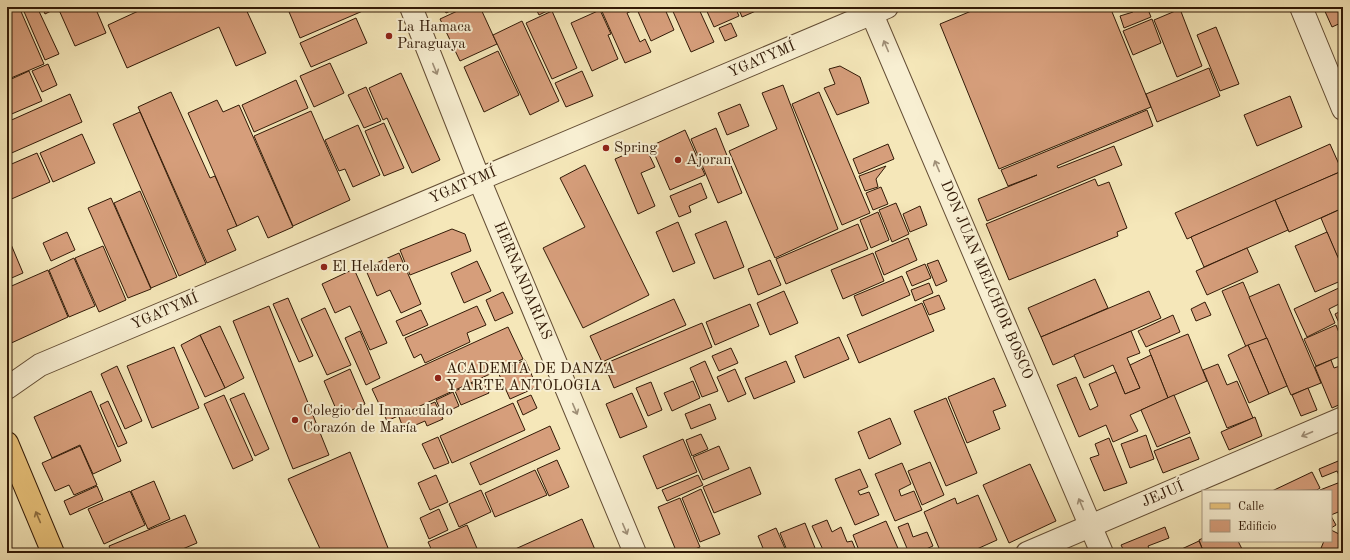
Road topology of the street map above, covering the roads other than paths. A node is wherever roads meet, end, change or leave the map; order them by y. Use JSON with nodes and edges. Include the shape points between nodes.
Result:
{"nodes":[{"id":1,"x":411,"y":7,"type":"edge"},
{"id":2,"x":1301,"y":7,"type":"edge"},
{"id":3,"x":876,"y":9,"type":"edge"},
{"id":4,"x":1343,"y":109,"type":"edge"},
{"id":5,"x":479,"y":179,"type":"junction"},
{"id":6,"x":40,"y":365,"type":"junction"},
{"id":7,"x":7,"y":367,"type":"edge"},
{"id":8,"x":7,"y":388,"type":"edge"},
{"id":9,"x":1343,"y":418,"type":"edge"},
{"id":10,"x":7,"y":443,"type":"edge"},
{"id":11,"x":1090,"y":526,"type":"junction"},
{"id":12,"x":53,"y":553,"type":"edge"},
{"id":13,"x":635,"y":553,"type":"edge"},
{"id":14,"x":1027,"y":553,"type":"edge"},
{"id":15,"x":1102,"y":553,"type":"edge"}],
"edges":[{"from":1,"to":5,"type":"street","name":"HERNANDARIAS","one_way":true},
{"from":2,"to":4,"type":"street"},
{"from":3,"to":5,"type":"street","name":"YGATYMÍ"},
{"from":11,"to":3,"type":"street","name":"DON JUAN MELCHOR BOSCO","one_way":true},
{"from":5,"to":6,"type":"street","name":"YGATYMÍ"},
{"from":5,"to":13,"type":"street","name":"HERNANDARIAS","one_way":true},
{"from":6,"to":7,"type":"street","name":"YGATYMÍ"},
{"from":6,"to":8,"type":"street","name":"YGATYMÍ"},
{"from":9,"to":11,"type":"street","name":"JEJUÍ","one_way":true},
{"from":12,"to":10,"type":"main road","one_way":true},
{"from":11,"to":14,"type":"street","name":"JEJUÍ"},
{"from":11,"to":15,"type":"street","name":"DON JUAN MELCHOR BOSCO"}]}
